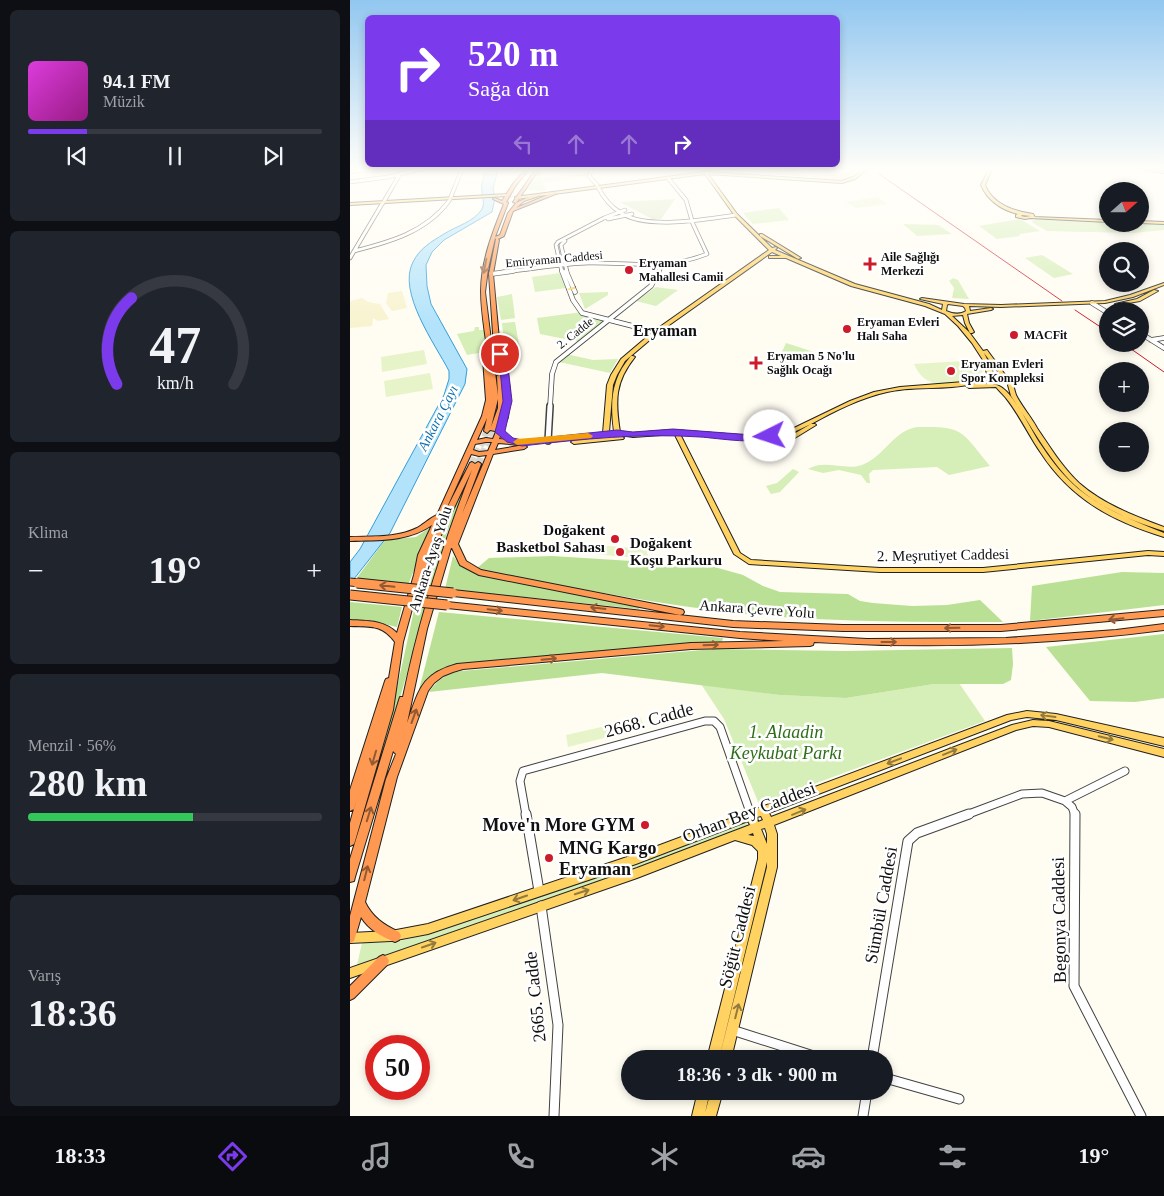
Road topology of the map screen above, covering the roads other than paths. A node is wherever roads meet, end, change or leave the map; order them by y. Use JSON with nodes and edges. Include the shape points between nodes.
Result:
{"nodes":[{"id":1,"x":372,"y":221,"type":"edge"},
{"id":2,"x":428,"y":221,"type":"edge"},
{"id":3,"x":502,"y":221,"type":"edge"},
{"id":4,"x":507,"y":221,"type":"edge"},
{"id":5,"x":598,"y":221,"type":"edge"},
{"id":6,"x":603,"y":221,"type":"edge"},
{"id":7,"x":692,"y":221,"type":"edge"},
{"id":8,"x":742,"y":221,"type":"edge"},
{"id":9,"x":747,"y":221,"type":"edge"},
{"id":10,"x":587,"y":227,"type":"junction"},
{"id":11,"x":494,"y":239,"type":"junction"},
{"id":12,"x":780,"y":247,"type":"junction"},
{"id":13,"x":771,"y":250,"type":"junction"},
{"id":14,"x":786,"y":250,"type":"junction"},
{"id":15,"x":354,"y":251,"type":"junction"},
{"id":16,"x":778,"y":253,"type":"junction"},
{"id":17,"x":770,"y":257,"type":"junction"},
{"id":18,"x":350,"y":258,"type":"edge"},
{"id":19,"x":790,"y":258,"type":"junction"},
{"id":20,"x":562,"y":266,"type":"junction"},
{"id":21,"x":662,"y":266,"type":"junction"},
{"id":22,"x":491,"y":274,"type":"junction"},
{"id":23,"x":1164,"y":286,"type":"edge"},
{"id":24,"x":1136,"y":295,"type":"junction"},
{"id":25,"x":1143,"y":298,"type":"junction"},
{"id":26,"x":946,"y":303,"type":"junction"},
{"id":27,"x":1094,"y":304,"type":"junction"},
{"id":28,"x":964,"y":305,"type":"junction"},
{"id":29,"x":1099,"y":307,"type":"edge"},
{"id":30,"x":946,"y":313,"type":"junction"},
{"id":31,"x":966,"y":314,"type":"junction"},
{"id":32,"x":609,"y":319,"type":"junction"},
{"id":33,"x":661,"y":330,"type":"junction"},
{"id":34,"x":1164,"y":338,"type":"edge"},
{"id":35,"x":1151,"y":340,"type":"joint"},
{"id":36,"x":494,"y":348,"type":"junction"},
{"id":37,"x":1164,"y":348,"type":"edge"},
{"id":38,"x":988,"y":377,"type":"junction"},
{"id":39,"x":1006,"y":377,"type":"junction"},
{"id":40,"x":1011,"y":384,"type":"junction"},
{"id":41,"x":996,"y":387,"type":"junction"},
{"id":42,"x":607,"y":420,"type":"junction"},
{"id":43,"x":492,"y":430,"type":"junction"},
{"id":44,"x":676,"y":435,"type":"junction"},
{"id":45,"x":617,"y":436,"type":"junction"},
{"id":46,"x":770,"y":436,"type":"junction"},
{"id":47,"x":579,"y":437,"type":"junction"},
{"id":48,"x":604,"y":437,"type":"junction"},
{"id":49,"x":548,"y":440,"type":"junction"},
{"id":50,"x":496,"y":442,"type":"junction"},
{"id":51,"x":473,"y":443,"type":"junction"},
{"id":52,"x":783,"y":444,"type":"junction"},
{"id":53,"x":523,"y":445,"type":"junction"},
{"id":54,"x":768,"y":446,"type":"junction"},
{"id":55,"x":469,"y":451,"type":"junction"},
{"id":56,"x":492,"y":452,"type":"junction"},
{"id":57,"x":479,"y":464,"type":"junction"},
{"id":58,"x":462,"y":465,"type":"junction"},
{"id":59,"x":481,"y":475,"type":"junction"},
{"id":60,"x":442,"y":512,"type":"junction"},
{"id":61,"x":1164,"y":529,"type":"edge"},
{"id":62,"x":1164,"y":535,"type":"edge"},
{"id":63,"x":350,"y":539,"type":"edge"},
{"id":64,"x":454,"y":544,"type":"junction"},
{"id":65,"x":1164,"y":554,"type":"edge"},
{"id":66,"x":418,"y":575,"type":"junction"},
{"id":67,"x":437,"y":577,"type":"junction"},
{"id":68,"x":350,"y":582,"type":"edge"},
{"id":69,"x":350,"y":596,"type":"edge"},
{"id":70,"x":1164,"y":613,"type":"edge"},
{"id":71,"x":350,"y":623,"type":"edge"},
{"id":72,"x":1164,"y":627,"type":"edge"},
{"id":73,"x":844,"y":628,"type":"junction"},
{"id":74,"x":399,"y":642,"type":"junction"},
{"id":75,"x":867,"y":642,"type":"junction"},
{"id":76,"x":396,"y":660,"type":"junction"},
{"id":77,"x":414,"y":664,"type":"junction"},
{"id":78,"x":1164,"y":742,"type":"edge"},
{"id":79,"x":1164,"y":753,"type":"edge"},
{"id":80,"x":1126,"y":771,"type":"dead end"},
{"id":81,"x":391,"y":778,"type":"junction"},
{"id":82,"x":1065,"y":801,"type":"junction"},
{"id":83,"x":350,"y":806,"type":"edge"},
{"id":84,"x":764,"y":810,"type":"junction"},
{"id":85,"x":751,"y":815,"type":"junction"},
{"id":86,"x":769,"y":824,"type":"junction"},
{"id":87,"x":756,"y":828,"type":"junction"},
{"id":88,"x":737,"y":836,"type":"junction"},
{"id":89,"x":350,"y":841,"type":"edge"},
{"id":90,"x":763,"y":852,"type":"junction"},
{"id":91,"x":350,"y":877,"type":"edge"},
{"id":92,"x":539,"y":891,"type":"junction"},
{"id":93,"x":359,"y":902,"type":"junction"},
{"id":94,"x":541,"y":906,"type":"junction"},
{"id":95,"x":350,"y":914,"type":"edge"},
{"id":96,"x":396,"y":936,"type":"junction"},
{"id":97,"x":350,"y":938,"type":"edge"},
{"id":98,"x":383,"y":961,"type":"junction"},
{"id":99,"x":350,"y":973,"type":"edge"},
{"id":100,"x":350,"y":994,"type":"edge"},
{"id":101,"x":732,"y":1030,"type":"junction"},
{"id":102,"x":715,"y":1050,"type":"edge"},
{"id":103,"x":727,"y":1050,"type":"edge"},
{"id":104,"x":795,"y":1050,"type":"edge"},
{"id":105,"x":873,"y":1050,"type":"edge"},
{"id":106,"x":893,"y":1080,"type":"edge"},
{"id":107,"x":959,"y":1099,"type":"dead end"},
{"id":108,"x":702,"y":1100,"type":"edge"},
{"id":109,"x":714,"y":1100,"type":"edge"},
{"id":110,"x":865,"y":1100,"type":"edge"},
{"id":111,"x":554,"y":1116,"type":"edge"},
{"id":112,"x":698,"y":1116,"type":"edge"},
{"id":113,"x":710,"y":1116,"type":"edge"},
{"id":114,"x":863,"y":1116,"type":"edge"},
{"id":115,"x":1141,"y":1116,"type":"edge"}],
"edges":[{"from":1,"to":15,"type":"street"},
{"from":2,"to":15,"type":"street","via":[[383,243]]},
{"from":3,"to":11,"type":"highway"},
{"from":4,"to":11,"type":"highway","via":[[502,236]]},
{"from":5,"to":10,"type":"street"},
{"from":6,"to":10,"type":"street"},
{"from":7,"to":21,"type":"street","name":"Emiryaman Caddesi","via":[[707,254]]},
{"from":8,"to":13,"type":"main road"},
{"from":9,"to":12,"type":"main road"},
{"from":10,"to":20,"type":"street","via":[[557,243]]},
{"from":11,"to":22,"type":"highway"},
{"from":11,"to":36,"type":"highway","one_way":true,"via":[[485,264],[483,292]]},
{"from":12,"to":13,"type":"main road"},
{"from":12,"to":14,"type":"main road"},
{"from":13,"to":16,"type":"main road"},
{"from":13,"to":33,"type":"main road"},
{"from":14,"to":16,"type":"main road"},
{"from":14,"to":26,"type":"main road","via":[[864,286]]},
{"from":15,"to":18,"type":"street"},
{"from":16,"to":17,"type":"main road"},
{"from":16,"to":19,"type":"main road"},
{"from":17,"to":19,"type":"main road"},
{"from":17,"to":33,"type":"main road"},
{"from":19,"to":30,"type":"main road","via":[[861,288]]},
{"from":20,"to":21,"type":"street","name":"Emiryaman Caddesi","via":[[592,263]]},
{"from":20,"to":22,"type":"street","name":"Emiryaman Caddesi"},
{"from":20,"to":32,"type":"street","via":[[580,311]]},
{"from":21,"to":32,"type":"street","name":"2. Cadde","via":[[653,285]]},
{"from":22,"to":36,"type":"highway"},
{"from":23,"to":24,"type":"main road"},
{"from":23,"to":25,"type":"main road"},
{"from":24,"to":25,"type":"main road"},
{"from":24,"to":27,"type":"main road"},
{"from":25,"to":27,"type":"main road","via":[[1127,303]]},
{"from":26,"to":28,"type":"main road"},
{"from":26,"to":30,"type":"main road"},
{"from":27,"to":28,"type":"main road"},
{"from":27,"to":29,"type":"street"},
{"from":27,"to":31,"type":"main road","via":[[993,309]]},
{"from":28,"to":31,"type":"main road"},
{"from":30,"to":31,"type":"main road"},
{"from":30,"to":38,"type":"main road","via":[[964,328],[988,365]]},
{"from":31,"to":39,"type":"main road","via":[[968,327]]},
{"from":32,"to":33,"type":"street"},
{"from":32,"to":49,"type":"street","name":"2. Cadde","via":[[555,363]]},
{"from":33,"to":42,"type":"main road","via":[[623,360],[614,375]]},
{"from":33,"to":45,"type":"main road","via":[[619,375],[615,387]]},
{"from":34,"to":35,"type":"street"},
{"from":35,"to":37,"type":"street"},
{"from":36,"to":43,"type":"highway","via":[[486,360]]},
{"from":36,"to":43,"type":"highway","via":[[503,358],[507,406]]},
{"from":38,"to":39,"type":"main road"},
{"from":38,"to":41,"type":"main road","via":[[986,382]]},
{"from":38,"to":46,"type":"main road","via":[[970,383],[916,386],[872,394],[795,429]]},
{"from":39,"to":40,"type":"main road"},
{"from":39,"to":40,"type":"main road","via":[[1026,378]]},
{"from":40,"to":41,"type":"main road"},
{"from":40,"to":61,"type":"main road","via":[[1014,396],[1077,483],[1116,509]]},
{"from":41,"to":52,"type":"main road","via":[[924,388],[880,395],[849,406]]},
{"from":41,"to":62,"type":"main road","via":[[1008,396],[1055,468],[1070,485],[1111,513]]},
{"from":42,"to":47,"type":"main road","via":[[599,429]]},
{"from":42,"to":48,"type":"main road"},
{"from":43,"to":50,"type":"highway"},
{"from":43,"to":51,"type":"highway"},
{"from":43,"to":53,"type":"highway"},
{"from":44,"to":45,"type":"main road"},
{"from":44,"to":54,"type":"main road"},
{"from":44,"to":65,"type":"main road","name":"2. Meşrutiyet Caddesi","via":[[727,539],[738,556],[749,562],[880,570],[995,570],[1148,553]]},
{"from":45,"to":46,"type":"main road","via":[[673,432],[753,438]]},
{"from":45,"to":48,"type":"main road"},
{"from":46,"to":52,"type":"main road","via":[[782,439]]},
{"from":46,"to":54,"type":"main road","via":[[764,441]]},
{"from":47,"to":48,"type":"main road"},
{"from":47,"to":49,"type":"main road"},
{"from":48,"to":53,"type":"main road"},
{"from":49,"to":53,"type":"main road"},
{"from":50,"to":51,"type":"highway"},
{"from":50,"to":53,"type":"highway"},
{"from":50,"to":56,"type":"highway"},
{"from":51,"to":55,"type":"highway"},
{"from":52,"to":54,"type":"main road"},
{"from":53,"to":56,"type":"highway"},
{"from":53,"to":59,"type":"highway","via":[[500,453]]},
{"from":55,"to":56,"type":"highway","via":[[479,454]]},
{"from":55,"to":58,"type":"highway"},
{"from":56,"to":57,"type":"highway"},
{"from":57,"to":58,"type":"highway","via":[[484,459],[470,459]]},
{"from":57,"to":59,"type":"highway"},
{"from":57,"to":66,"type":"highway","name":"Ankara-Ayaş Yolu"},
{"from":57,"to":67,"type":"highway","name":"Ankara-Ayaş Yolu"},
{"from":58,"to":60,"type":"highway"},
{"from":59,"to":64,"type":"highway"},
{"from":60,"to":63,"type":"highway","via":[[421,530],[411,534]]},
{"from":60,"to":66,"type":"highway","via":[[422,554]]},
{"from":64,"to":67,"type":"highway"},
{"from":64,"to":73,"type":"highway","via":[[463,563],[479,572],[496,576],[669,611]]},
{"from":66,"to":74,"type":"highway"},
{"from":67,"to":77,"type":"highway","name":"Ankara-Ayaş Yolu"},
{"from":73,"to":68,"type":"highway","name":"Ankara Çevre Yolu","one_way":true,"bridge":true,"via":[[733,624]]},
{"from":69,"to":75,"type":"highway","name":"Ankara Çevre Yolu","one_way":true,"bridge":true,"via":[[730,634]]},
{"from":70,"to":73,"type":"highway","name":"Ankara Çevre Yolu","one_way":true,"via":[[1001,628]]},
{"from":71,"to":74,"type":"highway","via":[[385,626],[392,630]]},
{"from":75,"to":72,"type":"highway","name":"Ankara Çevre Yolu","one_way":true,"via":[[1006,641]]},
{"from":74,"to":76,"type":"highway"},
{"from":81,"to":75,"type":"highway","one_way":true,"via":[[427,684],[441,672],[452,668],[691,646]]},
{"from":76,"to":83,"type":"highway"},
{"from":76,"to":89,"type":"highway","one_way":true,"via":[[388,710]]},
{"from":77,"to":81,"type":"highway"},
{"from":91,"to":77,"type":"highway","one_way":true},
{"from":78,"to":84,"type":"main road","name":"Orhan Bey Caddesi","one_way":true,"via":[[1056,717],[1018,715]]},
{"from":86,"to":79,"type":"main road","name":"Orhan Bey Caddesi","one_way":true,"via":[[1021,725],[1049,724]]},
{"from":80,"to":82,"type":"street"},
{"from":93,"to":81,"type":"highway","one_way":true},
{"from":82,"to":105,"type":"street","name":"Sümbül Caddesi","via":[[1042,793],[1022,794],[923,831],[908,841]]},
{"from":82,"to":115,"type":"street","name":"Begonya Caddesi","via":[[1075,814],[1074,986]]},
{"from":84,"to":85,"type":"main road","name":"Orhan Bey Caddesi"},
{"from":84,"to":86,"type":"main road","name":"Söğüt Caddesi"},
{"from":85,"to":87,"type":"main road","name":"Söğüt Caddesi"},
{"from":85,"to":92,"type":"main road","name":"Orhan Bey Caddesi","via":[[636,859]]},
{"from":85,"to":92,"type":"street","name":"2668. Cadde","via":[[720,726],[710,720],[523,771],[520,781]]},
{"from":86,"to":87,"type":"main road","name":"Orhan Bey Caddesi"},
{"from":101,"to":86,"type":"main road","name":"Söğüt Caddesi","one_way":true,"via":[[772,867],[773,840]]},
{"from":87,"to":88,"type":"main road","name":"Orhan Bey Caddesi"},
{"from":87,"to":90,"type":"main road","name":"Söğüt Caddesi"},
{"from":88,"to":90,"type":"main road","via":[[755,841]]},
{"from":94,"to":88,"type":"main road","name":"Orhan Bey Caddesi","one_way":true},
{"from":90,"to":102,"type":"main road","name":"Söğüt Caddesi"},
{"from":92,"to":96,"type":"main road","name":"Orhan Bey Caddesi","one_way":true,"via":[[428,929]]},
{"from":93,"to":95,"type":"highway"},
{"from":93,"to":96,"type":"highway","via":[[372,924]]},
{"from":93,"to":97,"type":"highway"},
{"from":98,"to":94,"type":"main road","name":"Orhan Bey Caddesi","one_way":true},
{"from":94,"to":111,"type":"street","name":"2665. Cadde","via":[[558,1025]]},
{"from":96,"to":97,"type":"main road","name":"Orhan Bey Caddesi"},
{"from":98,"to":99,"type":"main road","name":"Orhan Bey Caddesi"},
{"from":98,"to":100,"type":"highway"},
{"from":101,"to":103,"type":"main road","name":"Söğüt Caddesi"},
{"from":101,"to":104,"type":"street"},
{"from":106,"to":107,"type":"street"},
{"from":108,"to":112,"type":"main road"},
{"from":109,"to":113,"type":"main road"},
{"from":110,"to":114,"type":"street"}]}
